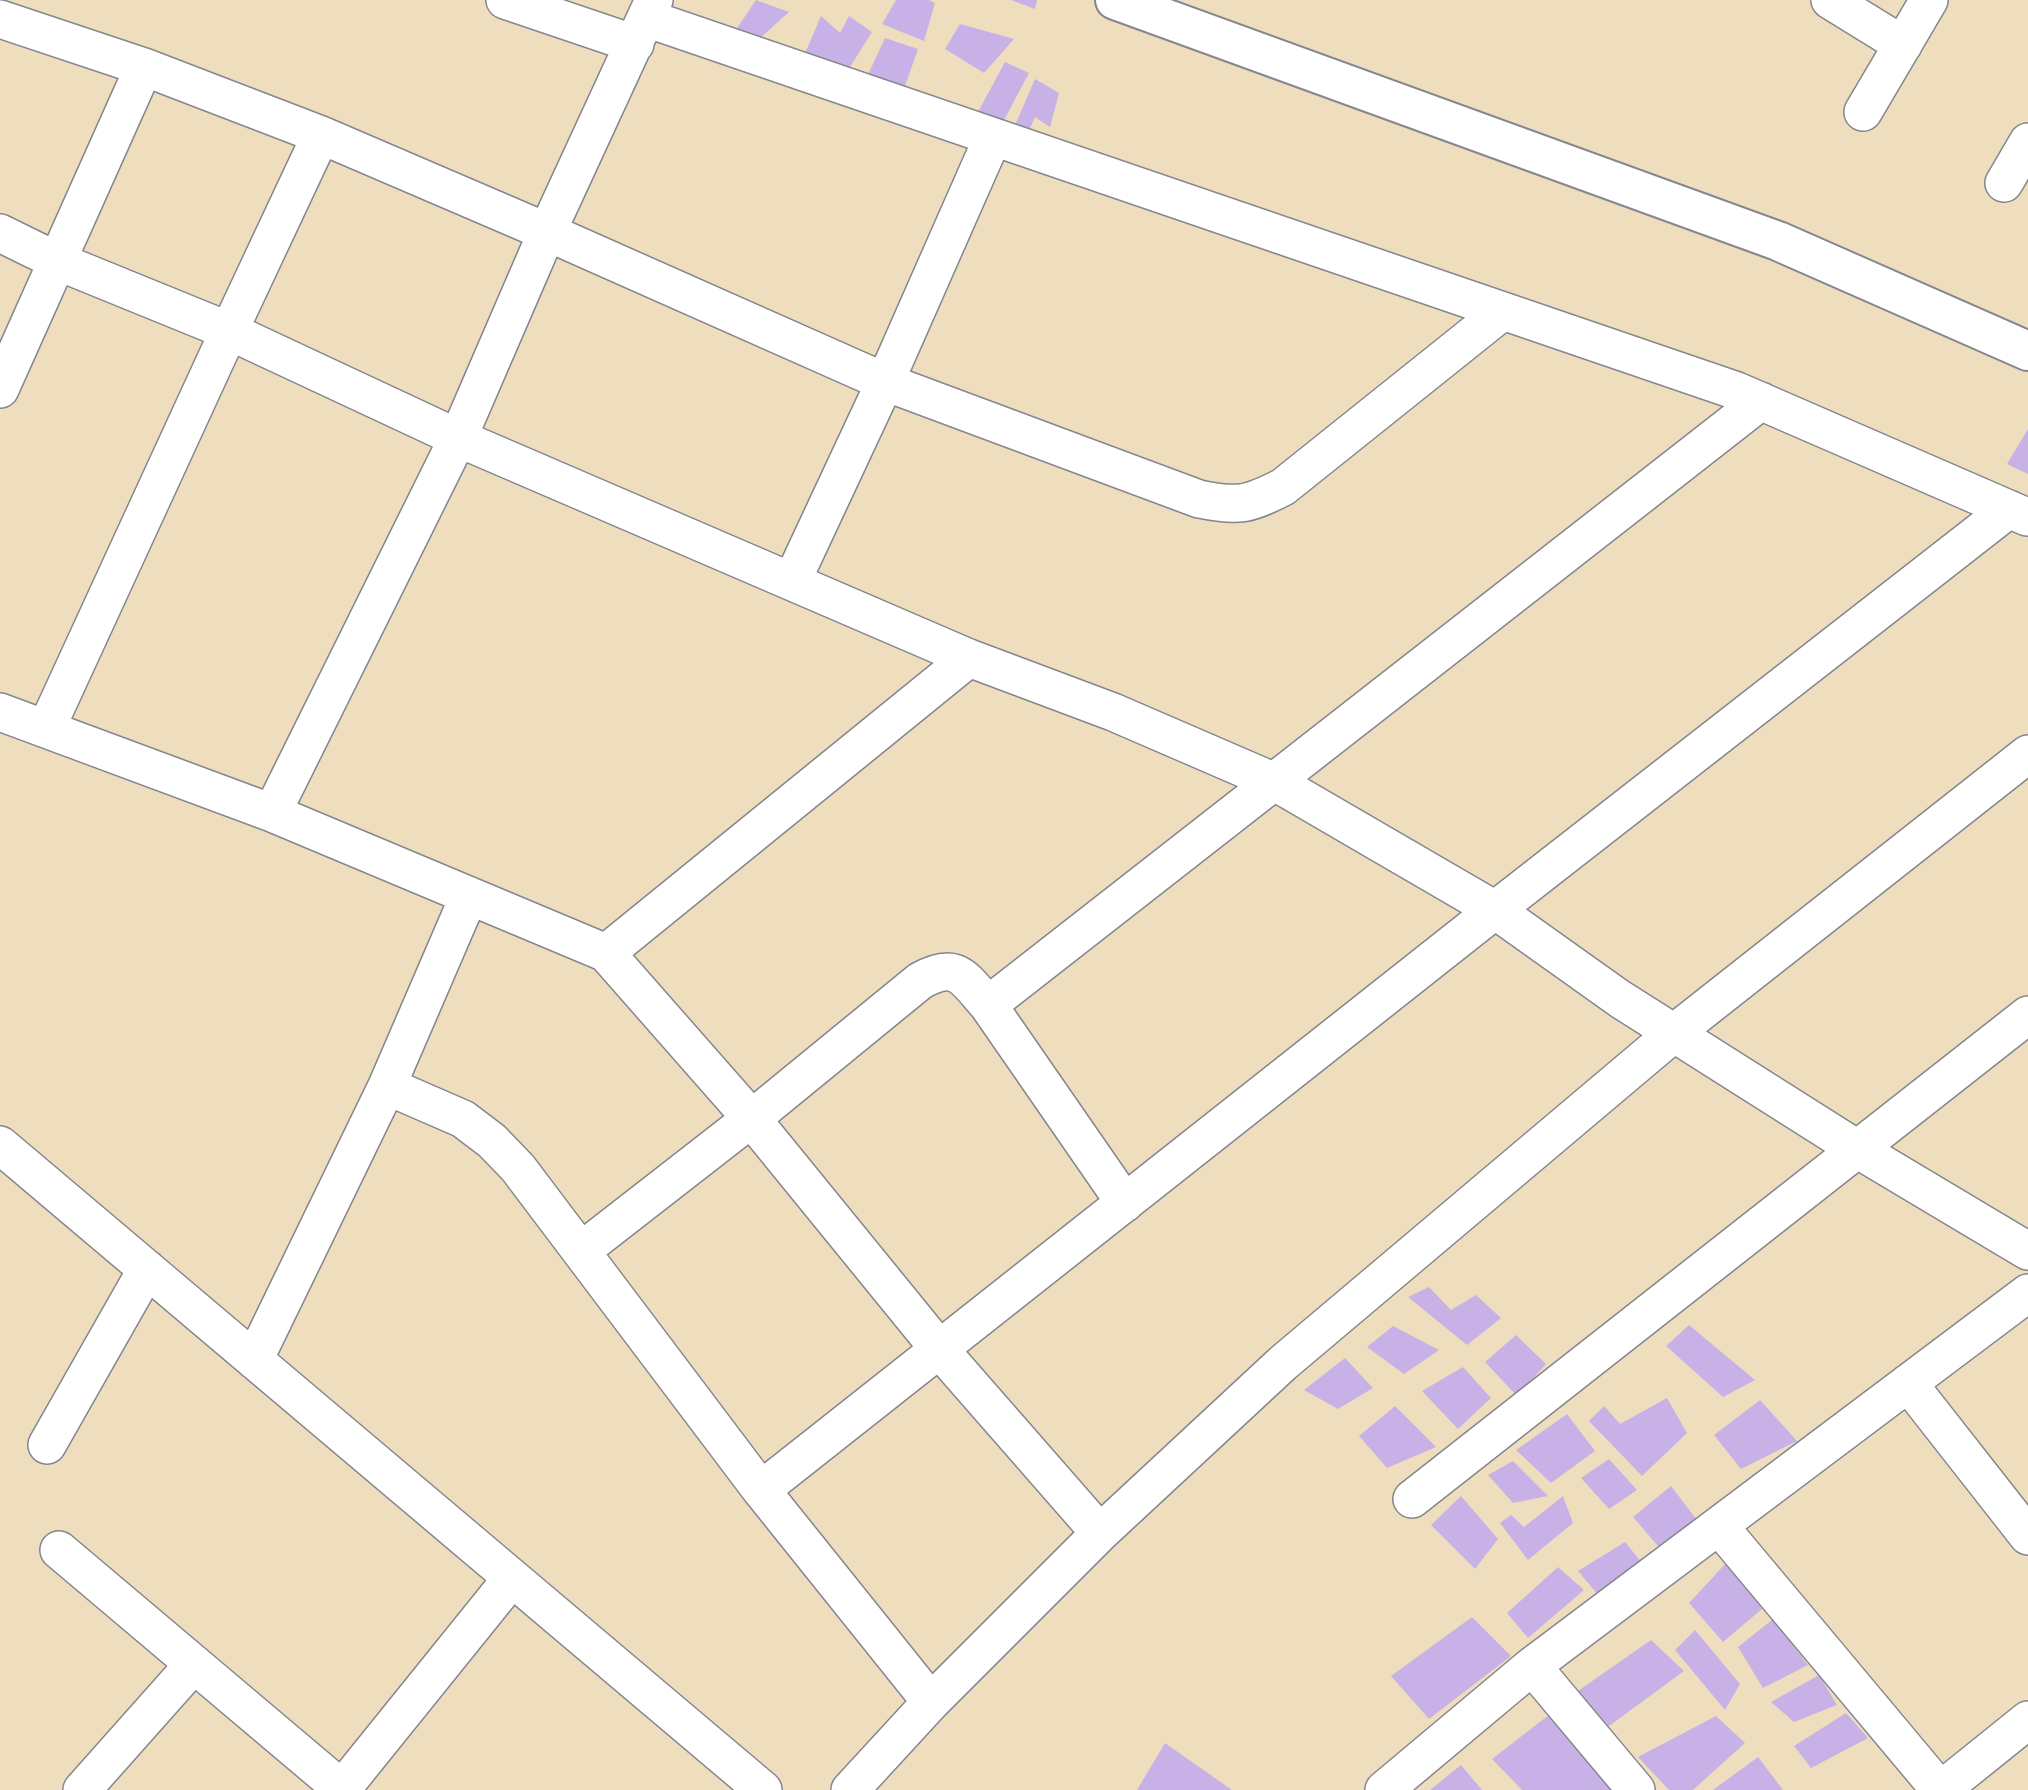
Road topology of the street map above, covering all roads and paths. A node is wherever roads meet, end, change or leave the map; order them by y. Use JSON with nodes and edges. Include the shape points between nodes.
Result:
{"nodes":[{"id":1,"x":505,"y":0,"type":"edge"},
{"id":2,"x":1115,"y":0,"type":"edge"},
{"id":3,"x":1830,"y":0,"type":"edge"},
{"id":4,"x":1929,"y":0,"type":"edge"},
{"id":5,"x":0,"y":19,"type":"edge"},
{"id":6,"x":645,"y":21,"type":"edge"},
{"id":7,"x":1903,"y":45,"type":"junction"},
{"id":8,"x":144,"y":67,"type":"junction"},
{"id":9,"x":1863,"y":112,"type":"dead end"},
{"id":10,"x":321,"y":135,"type":"junction"},
{"id":11,"x":993,"y":137,"type":"junction"},
{"id":12,"x":2028,"y":142,"type":"edge"},
{"id":13,"x":2004,"y":183,"type":"dead end"},
{"id":14,"x":547,"y":232,"type":"junction"},
{"id":15,"x":0,"y":233,"type":"edge"},
{"id":16,"x":57,"y":261,"type":"junction"},
{"id":17,"x":1503,"y":311,"type":"junction"},
{"id":18,"x":229,"y":331,"type":"junction"},
{"id":19,"x":2028,"y":351,"type":"edge"},
{"id":20,"x":885,"y":382,"type":"junction"},
{"id":21,"x":0,"y":389,"type":"edge"},
{"id":22,"x":1761,"y":401,"type":"junction"},
{"id":23,"x":458,"y":438,"type":"junction"},
{"id":24,"x":2019,"y":513,"type":"edge"},
{"id":25,"x":792,"y":581,"type":"junction"},
{"id":26,"x":970,"y":658,"type":"junction"},
{"id":27,"x":0,"y":712,"type":"edge"},
{"id":28,"x":46,"y":729,"type":"junction"},
{"id":29,"x":2028,"y":754,"type":"edge"},
{"id":30,"x":1275,"y":782,"type":"junction"},
{"id":31,"x":272,"y":813,"type":"junction"},
{"id":32,"x":469,"y":896,"type":"junction"},
{"id":33,"x":1495,"y":910,"type":"junction"},
{"id":34,"x":606,"y":953,"type":"junction"},
{"id":35,"x":988,"y":1005,"type":"junction"},
{"id":36,"x":2028,"y":1014,"type":"edge"},
{"id":37,"x":1674,"y":1033,"type":"junction"},
{"id":38,"x":387,"y":1086,"type":"junction"},
{"id":39,"x":751,"y":1118,"type":"junction"},
{"id":40,"x":0,"y":1145,"type":"edge"},
{"id":41,"x":1857,"y":1149,"type":"junction"},
{"id":42,"x":1125,"y":1203,"type":"junction"},
{"id":43,"x":581,"y":1251,"type":"junction"},
{"id":44,"x":2028,"y":1251,"type":"edge"},
{"id":45,"x":147,"y":1269,"type":"junction"},
{"id":46,"x":2028,"y":1293,"type":"edge"},
{"id":47,"x":940,"y":1350,"type":"junction"},
{"id":48,"x":254,"y":1360,"type":"junction"},
{"id":49,"x":1908,"y":1383,"type":"junction"},
{"id":50,"x":47,"y":1445,"type":"dead end"},
{"id":51,"x":761,"y":1490,"type":"junction"},
{"id":52,"x":1412,"y":1499,"type":"dead end"},
{"id":53,"x":1719,"y":1526,"type":"junction"},
{"id":54,"x":1100,"y":1533,"type":"junction"},
{"id":55,"x":2028,"y":1536,"type":"edge"},
{"id":56,"x":59,"y":1550,"type":"dead end"},
{"id":57,"x":512,"y":1578,"type":"junction"},
{"id":58,"x":194,"y":1664,"type":"junction"},
{"id":59,"x":1532,"y":1666,"type":"junction"},
{"id":60,"x":931,"y":1702,"type":"junction"},
{"id":61,"x":2028,"y":1720,"type":"edge"},
{"id":62,"x":82,"y":1790,"type":"edge"},
{"id":63,"x":342,"y":1790,"type":"edge"},
{"id":64,"x":764,"y":1790,"type":"edge"},
{"id":65,"x":850,"y":1790,"type":"edge"},
{"id":66,"x":1384,"y":1790,"type":"edge"},
{"id":67,"x":1636,"y":1790,"type":"edge"},
{"id":68,"x":1940,"y":1790,"type":"edge"}],
"edges":[{"from":1,"to":6,"type":"street"},
{"from":2,"to":19,"type":"street","via":[[1778,241]]},
{"from":3,"to":7,"type":"street"},
{"from":4,"to":7,"type":"street"},
{"from":5,"to":8,"type":"street"},
{"from":6,"to":11,"type":"street"},
{"from":6,"to":14,"type":"street"},
{"from":7,"to":9,"type":"street"},
{"from":8,"to":10,"type":"street"},
{"from":8,"to":16,"type":"street"},
{"from":10,"to":14,"type":"street"},
{"from":10,"to":18,"type":"street"},
{"from":11,"to":17,"type":"street"},
{"from":11,"to":20,"type":"street"},
{"from":12,"to":13,"type":"street"},
{"from":14,"to":20,"type":"street"},
{"from":14,"to":23,"type":"street"},
{"from":15,"to":16,"type":"street"},
{"from":16,"to":18,"type":"street"},
{"from":16,"to":21,"type":"street"},
{"from":17,"to":20,"type":"street","via":[[1283,487],[1259,500],[1232,505],[1199,499]]},
{"from":17,"to":22,"type":"street"},
{"from":18,"to":23,"type":"street"},
{"from":18,"to":28,"type":"street"},
{"from":20,"to":25,"type":"street"},
{"from":22,"to":24,"type":"street"},
{"from":22,"to":30,"type":"street"},
{"from":23,"to":25,"type":"street"},
{"from":23,"to":31,"type":"street"},
{"from":24,"to":33,"type":"street"},
{"from":25,"to":26,"type":"street"},
{"from":26,"to":30,"type":"street","via":[[1113,712]]},
{"from":26,"to":34,"type":"street"},
{"from":27,"to":28,"type":"street"},
{"from":28,"to":31,"type":"street"},
{"from":29,"to":37,"type":"street"},
{"from":30,"to":33,"type":"street"},
{"from":30,"to":35,"type":"street"},
{"from":31,"to":32,"type":"street"},
{"from":32,"to":34,"type":"street"},
{"from":32,"to":38,"type":"street"},
{"from":33,"to":37,"type":"street"},
{"from":33,"to":42,"type":"street"},
{"from":34,"to":39,"type":"street"},
{"from":35,"to":39,"type":"street","via":[[960,976],[938,971]]},
{"from":35,"to":42,"type":"street"},
{"from":36,"to":41,"type":"street"},
{"from":37,"to":41,"type":"street"},
{"from":37,"to":54,"type":"street","via":[[1283,1363]]},
{"from":38,"to":43,"type":"street","via":[[463,1119],[492,1141]]},
{"from":38,"to":48,"type":"street"},
{"from":39,"to":43,"type":"street"},
{"from":39,"to":47,"type":"street"},
{"from":40,"to":45,"type":"street"},
{"from":41,"to":44,"type":"street"},
{"from":41,"to":52,"type":"street"},
{"from":42,"to":47,"type":"street"},
{"from":43,"to":51,"type":"street"},
{"from":45,"to":48,"type":"street"},
{"from":45,"to":50,"type":"street"},
{"from":46,"to":49,"type":"street"},
{"from":47,"to":51,"type":"street"},
{"from":47,"to":54,"type":"street"},
{"from":48,"to":57,"type":"street"},
{"from":49,"to":53,"type":"street"},
{"from":49,"to":55,"type":"street"},
{"from":51,"to":60,"type":"street"},
{"from":53,"to":59,"type":"street"},
{"from":53,"to":68,"type":"street"},
{"from":54,"to":60,"type":"street"},
{"from":56,"to":58,"type":"street"},
{"from":57,"to":63,"type":"street"},
{"from":57,"to":64,"type":"street"},
{"from":58,"to":62,"type":"street"},
{"from":58,"to":63,"type":"street"},
{"from":59,"to":66,"type":"street"},
{"from":59,"to":67,"type":"street"},
{"from":60,"to":65,"type":"street"},
{"from":61,"to":68,"type":"street"}]}
